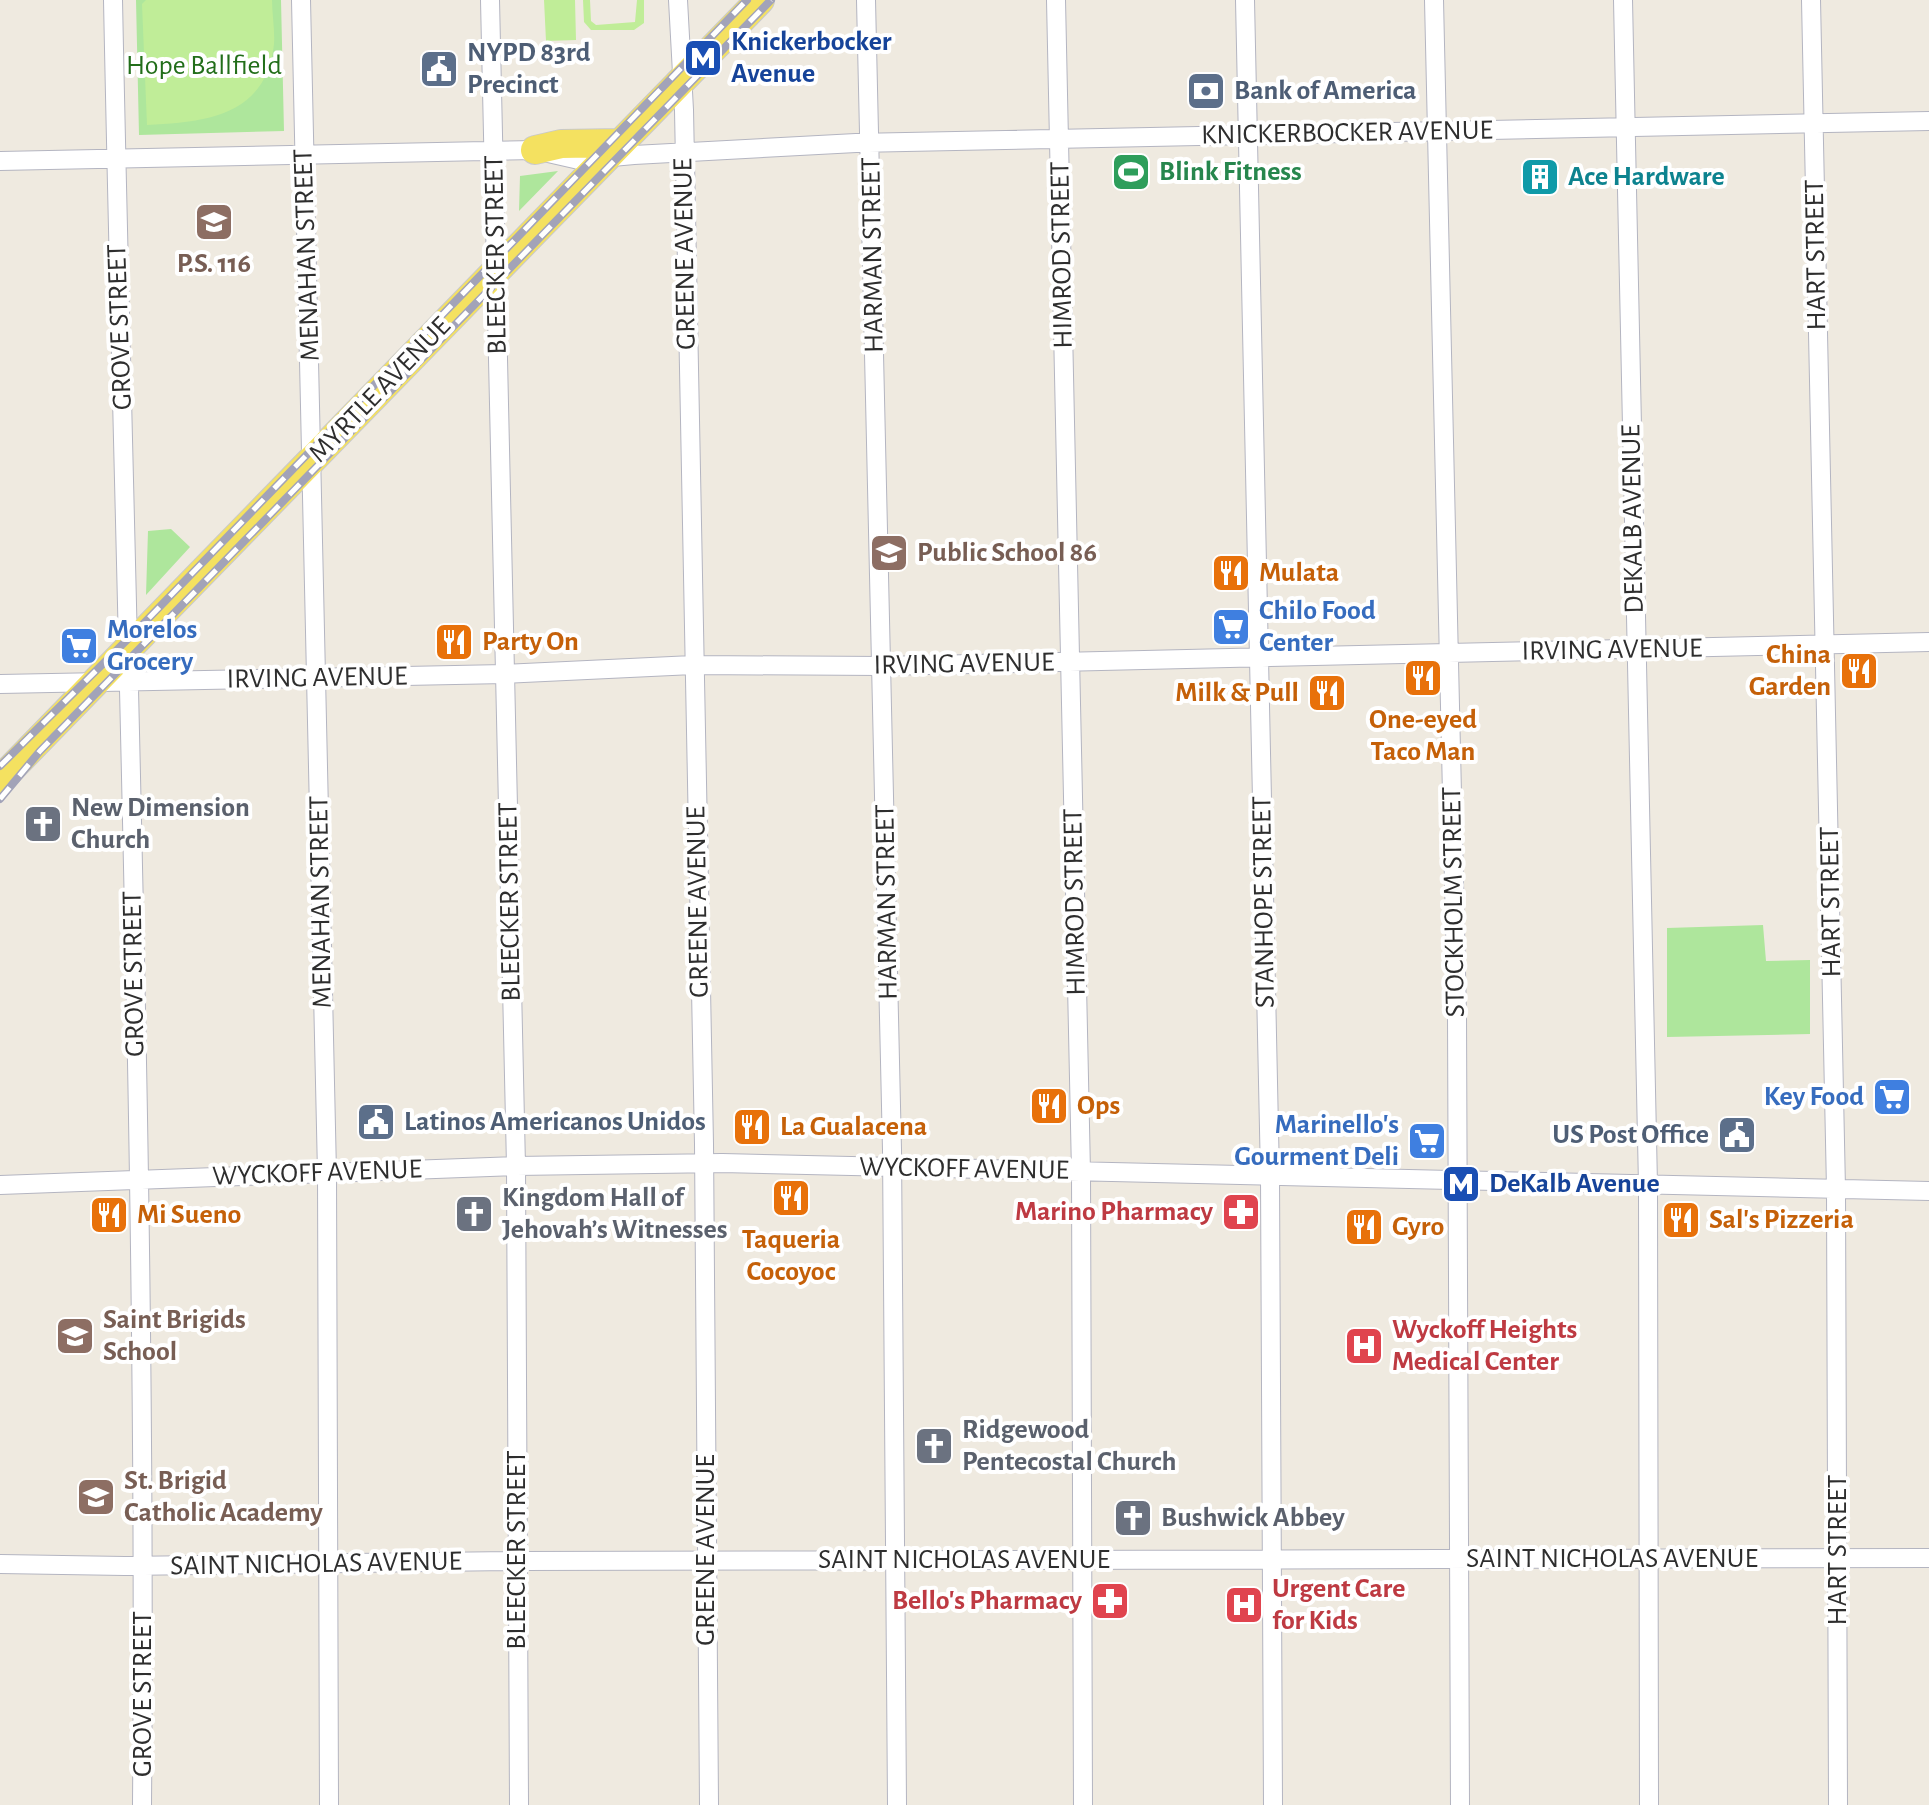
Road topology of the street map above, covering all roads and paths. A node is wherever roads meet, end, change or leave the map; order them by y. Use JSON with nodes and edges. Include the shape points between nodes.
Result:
{"nodes":[{"id":1,"x":113,"y":0,"type":"edge"},
{"id":2,"x":301,"y":0,"type":"edge"},
{"id":3,"x":490,"y":0,"type":"edge"},
{"id":4,"x":678,"y":0,"type":"edge"},
{"id":5,"x":760,"y":0,"type":"edge"},
{"id":6,"x":866,"y":0,"type":"edge"},
{"id":7,"x":1056,"y":0,"type":"edge"},
{"id":8,"x":1245,"y":0,"type":"edge"},
{"id":9,"x":1434,"y":0,"type":"edge"},
{"id":10,"x":1623,"y":0,"type":"edge"},
{"id":11,"x":1811,"y":0,"type":"edge"},
{"id":12,"x":683,"y":79,"type":"junction"},
{"id":13,"x":1929,"y":121,"type":"edge"},
{"id":14,"x":1813,"y":123,"type":"junction"},
{"id":15,"x":1625,"y":127,"type":"junction"},
{"id":16,"x":1437,"y":131,"type":"junction"},
{"id":17,"x":1248,"y":135,"type":"junction"},
{"id":18,"x":1059,"y":139,"type":"junction"},
{"id":19,"x":871,"y":143,"type":"junction"},
{"id":20,"x":535,"y":150,"type":"joint"},
{"id":21,"x":612,"y":150,"type":"junction"},
{"id":22,"x":493,"y":151,"type":"junction"},
{"id":23,"x":683,"y":153,"type":"junction"},
{"id":24,"x":305,"y":155,"type":"junction"},
{"id":25,"x":116,"y":159,"type":"junction"},
{"id":26,"x":0,"y":161,"type":"edge"},
{"id":27,"x":497,"y":269,"type":"junction"},
{"id":28,"x":312,"y":459,"type":"junction"},
{"id":29,"x":1929,"y":642,"type":"edge"},
{"id":30,"x":1825,"y":645,"type":"junction"},
{"id":31,"x":129,"y":647,"type":"junction"},
{"id":32,"x":1636,"y":649,"type":"junction"},
{"id":33,"x":1448,"y":653,"type":"junction"},
{"id":34,"x":1259,"y":657,"type":"junction"},
{"id":35,"x":1071,"y":662,"type":"junction"},
{"id":36,"x":693,"y":665,"type":"junction"},
{"id":37,"x":882,"y":666,"type":"junction"},
{"id":38,"x":505,"y":674,"type":"junction"},
{"id":39,"x":316,"y":678,"type":"junction"},
{"id":40,"x":128,"y":682,"type":"junction"},
{"id":41,"x":93,"y":683,"type":"junction"},
{"id":42,"x":0,"y":684,"type":"edge"},
{"id":43,"x":0,"y":780,"type":"edge"},
{"id":44,"x":704,"y":1163,"type":"junction"},
{"id":45,"x":516,"y":1166,"type":"junction"},
{"id":46,"x":893,"y":1167,"type":"junction"},
{"id":47,"x":1081,"y":1172,"type":"junction"},
{"id":48,"x":327,"y":1173,"type":"junction"},
{"id":49,"x":1270,"y":1176,"type":"junction"},
{"id":50,"x":138,"y":1180,"type":"junction"},
{"id":51,"x":1459,"y":1180,"type":"junction"},
{"id":52,"x":0,"y":1185,"type":"edge"},
{"id":53,"x":1648,"y":1185,"type":"junction"},
{"id":54,"x":1836,"y":1189,"type":"junction"},
{"id":55,"x":1929,"y":1191,"type":"edge"},
{"id":56,"x":1649,"y":1558,"type":"junction"},
{"id":57,"x":1838,"y":1558,"type":"junction"},
{"id":58,"x":1929,"y":1558,"type":"edge"},
{"id":59,"x":1272,"y":1559,"type":"junction"},
{"id":60,"x":1460,"y":1559,"type":"junction"},
{"id":61,"x":1083,"y":1560,"type":"junction"},
{"id":62,"x":517,"y":1561,"type":"junction"},
{"id":63,"x":706,"y":1561,"type":"junction"},
{"id":64,"x":894,"y":1561,"type":"junction"},
{"id":65,"x":0,"y":1564,"type":"edge"},
{"id":66,"x":328,"y":1564,"type":"junction"},
{"id":67,"x":144,"y":1566,"type":"junction"},
{"id":68,"x":142,"y":1805,"type":"edge"},
{"id":69,"x":329,"y":1805,"type":"edge"},
{"id":70,"x":519,"y":1805,"type":"edge"},
{"id":71,"x":709,"y":1805,"type":"edge"},
{"id":72,"x":897,"y":1805,"type":"edge"},
{"id":73,"x":1083,"y":1805,"type":"edge"},
{"id":74,"x":1273,"y":1805,"type":"edge"},
{"id":75,"x":1460,"y":1805,"type":"edge"},
{"id":76,"x":1649,"y":1805,"type":"edge"},
{"id":77,"x":1838,"y":1805,"type":"edge"}],
"edges":[{"from":1,"to":25,"type":"street","name":"GROVE STREET"},
{"from":2,"to":24,"type":"street","name":"MENAHAN STREET"},
{"from":3,"to":22,"type":"street","name":"BLEECKER STREET"},
{"from":4,"to":12,"type":"street","name":"GREENE AVENUE"},
{"from":5,"to":12,"type":"main road","name":"MYRTLE AVENUE"},
{"from":6,"to":19,"type":"street","name":"HARMAN STREET"},
{"from":7,"to":18,"type":"street","name":"HIMROD STREET"},
{"from":8,"to":17,"type":"street","name":"STANHOPE STREET"},
{"from":9,"to":16,"type":"street","name":"STOCKHOLM STREET"},
{"from":10,"to":15,"type":"street","name":"DEKALB AVENUE"},
{"from":11,"to":14,"type":"street","name":"HART STREET"},
{"from":12,"to":21,"type":"main road","name":"MYRTLE AVENUE"},
{"from":12,"to":23,"type":"street","name":"GREENE AVENUE"},
{"from":13,"to":14,"type":"street","name":"KNICKERBOCKER AVENUE"},
{"from":14,"to":15,"type":"street","name":"KNICKERBOCKER AVENUE"},
{"from":14,"to":30,"type":"street","name":"HART STREET"},
{"from":15,"to":16,"type":"street","name":"KNICKERBOCKER AVENUE"},
{"from":15,"to":32,"type":"street","name":"DEKALB AVENUE"},
{"from":16,"to":17,"type":"street","name":"KNICKERBOCKER AVENUE"},
{"from":16,"to":33,"type":"street","name":"STOCKHOLM STREET"},
{"from":17,"to":18,"type":"street","name":"KNICKERBOCKER AVENUE"},
{"from":17,"to":34,"type":"street","name":"STANHOPE STREET"},
{"from":18,"to":19,"type":"street","name":"KNICKERBOCKER AVENUE"},
{"from":18,"to":35,"type":"street","name":"HIMROD STREET"},
{"from":19,"to":23,"type":"street","name":"KNICKERBOCKER AVENUE"},
{"from":19,"to":37,"type":"street","name":"HARMAN STREET"},
{"from":20,"to":21,"type":"main road","via":[[561,144]]},
{"from":20,"to":22,"type":"street"},
{"from":21,"to":23,"type":"street","name":"KNICKERBOCKER AVENUE"},
{"from":21,"to":27,"type":"main road","name":"MYRTLE AVENUE"},
{"from":22,"to":24,"type":"street"},
{"from":22,"to":27,"type":"street","name":"BLEECKER STREET"},
{"from":23,"to":36,"type":"street","name":"GREENE AVENUE"},
{"from":24,"to":25,"type":"street"},
{"from":24,"to":28,"type":"street","name":"MENAHAN STREET"},
{"from":25,"to":26,"type":"street"},
{"from":25,"to":31,"type":"street","name":"GROVE STREET"},
{"from":27,"to":28,"type":"main road","name":"MYRTLE AVENUE"},
{"from":27,"to":38,"type":"street","name":"BLEECKER STREET"},
{"from":28,"to":31,"type":"main road","name":"MYRTLE AVENUE"},
{"from":28,"to":39,"type":"street","name":"MENAHAN STREET"},
{"from":29,"to":30,"type":"street","name":"IRVING AVENUE"},
{"from":30,"to":32,"type":"street","name":"IRVING AVENUE"},
{"from":30,"to":54,"type":"street","name":"HART STREET"},
{"from":31,"to":40,"type":"street","name":"GROVE STREET"},
{"from":31,"to":41,"type":"main road","name":"MYRTLE AVENUE"},
{"from":32,"to":33,"type":"street","name":"IRVING AVENUE"},
{"from":32,"to":53,"type":"street","name":"DEKALB AVENUE"},
{"from":33,"to":34,"type":"street","name":"IRVING AVENUE"},
{"from":33,"to":51,"type":"street","name":"STOCKHOLM STREET"},
{"from":34,"to":35,"type":"street","name":"IRVING AVENUE"},
{"from":34,"to":49,"type":"street","name":"STANHOPE STREET"},
{"from":35,"to":37,"type":"street","name":"IRVING AVENUE"},
{"from":35,"to":47,"type":"street","name":"HIMROD STREET"},
{"from":36,"to":37,"type":"street","name":"IRVING AVENUE"},
{"from":36,"to":38,"type":"street","name":"IRVING AVENUE"},
{"from":36,"to":44,"type":"street","name":"GREENE AVENUE"},
{"from":37,"to":46,"type":"street","name":"HARMAN STREET"},
{"from":38,"to":39,"type":"street","name":"IRVING AVENUE"},
{"from":38,"to":45,"type":"street","name":"BLEECKER STREET"},
{"from":39,"to":40,"type":"street","name":"IRVING AVENUE"},
{"from":39,"to":48,"type":"street","name":"MENAHAN STREET"},
{"from":40,"to":41,"type":"street","name":"IRVING AVENUE"},
{"from":40,"to":50,"type":"street","name":"GROVE STREET"},
{"from":41,"to":42,"type":"street","name":"IRVING AVENUE"},
{"from":41,"to":43,"type":"main road","name":"MYRTLE AVENUE"},
{"from":44,"to":45,"type":"street","name":"WYCKOFF AVENUE"},
{"from":44,"to":46,"type":"street","name":"WYCKOFF AVENUE"},
{"from":44,"to":63,"type":"street","name":"GREENE AVENUE"},
{"from":45,"to":48,"type":"street","name":"WYCKOFF AVENUE"},
{"from":45,"to":62,"type":"street","name":"BLEECKER STREET"},
{"from":46,"to":47,"type":"street","name":"WYCKOFF AVENUE"},
{"from":46,"to":64,"type":"street","name":"HARMAN STREET"},
{"from":47,"to":49,"type":"street","name":"WYCKOFF AVENUE"},
{"from":47,"to":61,"type":"street","name":"HIMROD STREET"},
{"from":48,"to":50,"type":"street","name":"WYCKOFF AVENUE"},
{"from":48,"to":66,"type":"street","name":"MENAHAN STREET"},
{"from":49,"to":51,"type":"street","name":"WYCKOFF AVENUE"},
{"from":49,"to":59,"type":"street","name":"STANHOPE STREET"},
{"from":50,"to":52,"type":"street","name":"WYCKOFF AVENUE"},
{"from":50,"to":67,"type":"street","name":"GROVE STREET"},
{"from":51,"to":53,"type":"street","name":"WYCKOFF AVENUE"},
{"from":51,"to":60,"type":"street","name":"STOCKHOLM STREET"},
{"from":53,"to":54,"type":"street","name":"WYCKOFF AVENUE"},
{"from":53,"to":56,"type":"street","name":"DEKALB AVENUE"},
{"from":54,"to":55,"type":"street","name":"WYCKOFF AVENUE"},
{"from":54,"to":57,"type":"street","name":"HART STREET"},
{"from":56,"to":57,"type":"street","name":"SAINT NICHOLAS AVENUE"},
{"from":56,"to":60,"type":"street","name":"SAINT NICHOLAS AVENUE"},
{"from":56,"to":76,"type":"street","name":"DEKALB AVENUE"},
{"from":57,"to":58,"type":"street","name":"SAINT NICHOLAS AVENUE"},
{"from":57,"to":77,"type":"street","name":"HART STREET"},
{"from":59,"to":60,"type":"street","name":"SAINT NICHOLAS AVENUE"},
{"from":59,"to":61,"type":"street","name":"SAINT NICHOLAS AVENUE"},
{"from":59,"to":74,"type":"street","name":"STANHOPE STREET"},
{"from":60,"to":75,"type":"street","name":"STOCKHOLM STREET"},
{"from":61,"to":64,"type":"street","name":"SAINT NICHOLAS AVENUE"},
{"from":61,"to":73,"type":"street","name":"HIMROD STREET"},
{"from":62,"to":63,"type":"street","name":"SAINT NICHOLAS AVENUE"},
{"from":62,"to":66,"type":"street","name":"SAINT NICHOLAS AVENUE"},
{"from":62,"to":70,"type":"street","name":"BLEECKER STREET"},
{"from":63,"to":64,"type":"street","name":"SAINT NICHOLAS AVENUE"},
{"from":63,"to":71,"type":"street","name":"GREENE AVENUE"},
{"from":64,"to":72,"type":"street","name":"HARMAN STREET"},
{"from":65,"to":67,"type":"street","name":"SAINT NICHOLAS AVENUE"},
{"from":66,"to":67,"type":"street","name":"SAINT NICHOLAS AVENUE"},
{"from":66,"to":69,"type":"street","name":"MENAHAN STREET"},
{"from":67,"to":68,"type":"street","name":"GROVE STREET"}]}
